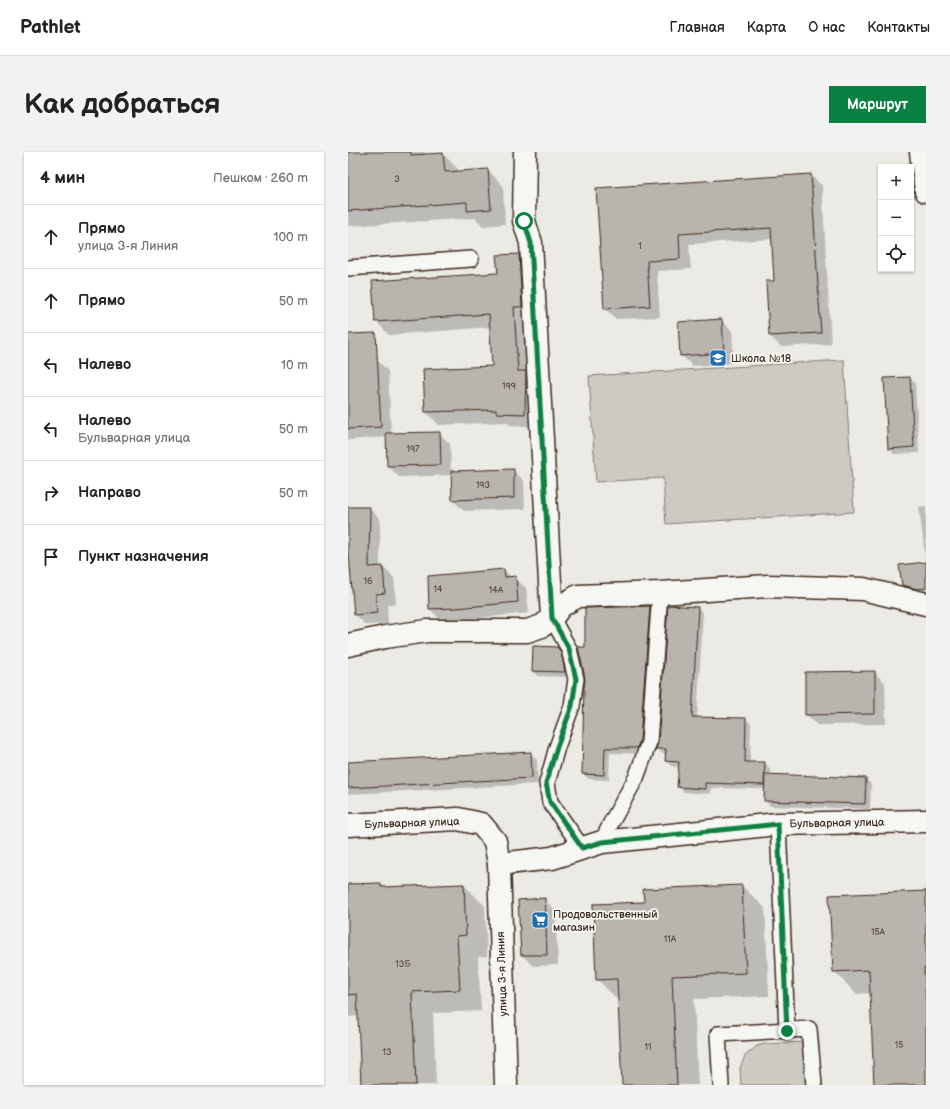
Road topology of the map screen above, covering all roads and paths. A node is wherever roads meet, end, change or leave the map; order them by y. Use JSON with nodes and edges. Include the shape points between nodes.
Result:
{"nodes":[{"id":1,"x":525,"y":152,"type":"edge"},
{"id":2,"x":921,"y":152,"type":"edge"},
{"id":3,"x":926,"y":191,"type":"edge"},
{"id":4,"x":471,"y":258,"type":"dead end"},
{"id":5,"x":348,"y":268,"type":"edge"},
{"id":6,"x":660,"y":593,"type":"junction"},
{"id":7,"x":926,"y":604,"type":"edge"},
{"id":8,"x":552,"y":618,"type":"junction"},
{"id":9,"x":348,"y":645,"type":"edge"},
{"id":10,"x":926,"y":821,"type":"edge"},
{"id":11,"x":778,"y":824,"type":"junction"},
{"id":12,"x":348,"y":825,"type":"edge"},
{"id":13,"x":592,"y":845,"type":"junction"},
{"id":14,"x":499,"y":864,"type":"junction"},
{"id":15,"x":787,"y":1031,"type":"junction"},
{"id":16,"x":506,"y":1085,"type":"edge"},
{"id":17,"x":721,"y":1085,"type":"edge"},
{"id":18,"x":814,"y":1085,"type":"edge"}],
"edges":[{"from":1,"to":8,"type":"street","via":[[524,221],[531,243]]},
{"from":2,"to":3,"type":"street"},
{"from":4,"to":5,"type":"lane"},
{"from":6,"to":7,"type":"street","via":[[768,586],[863,589]]},
{"from":6,"to":8,"type":"street","via":[[578,596],[561,606]]},
{"from":6,"to":13,"type":"lane","via":[[649,742],[636,778],[611,823]]},
{"from":8,"to":9,"type":"street","via":[[542,626],[527,631],[427,631]]},
{"from":8,"to":13,"type":"lane","via":[[569,649],[576,679],[572,706],[546,783],[550,802]]},
{"from":10,"to":11,"type":"street","name":"Бульварная улица"},
{"from":11,"to":13,"type":"street","name":"Бульварная улица"},
{"from":11,"to":15,"type":"lane"},
{"from":12,"to":14,"type":"street","name":"Бульварная улица","via":[[458,819],[481,824],[495,841]]},
{"from":13,"to":14,"type":"street","name":"Бульварная улица","via":[[552,858]]},
{"from":14,"to":16,"type":"street","name":"улица 3-я Линия"},
{"from":15,"to":17,"type":"lane","via":[[718,1034]]},
{"from":15,"to":18,"type":"lane","via":[[809,1029]]}]}
